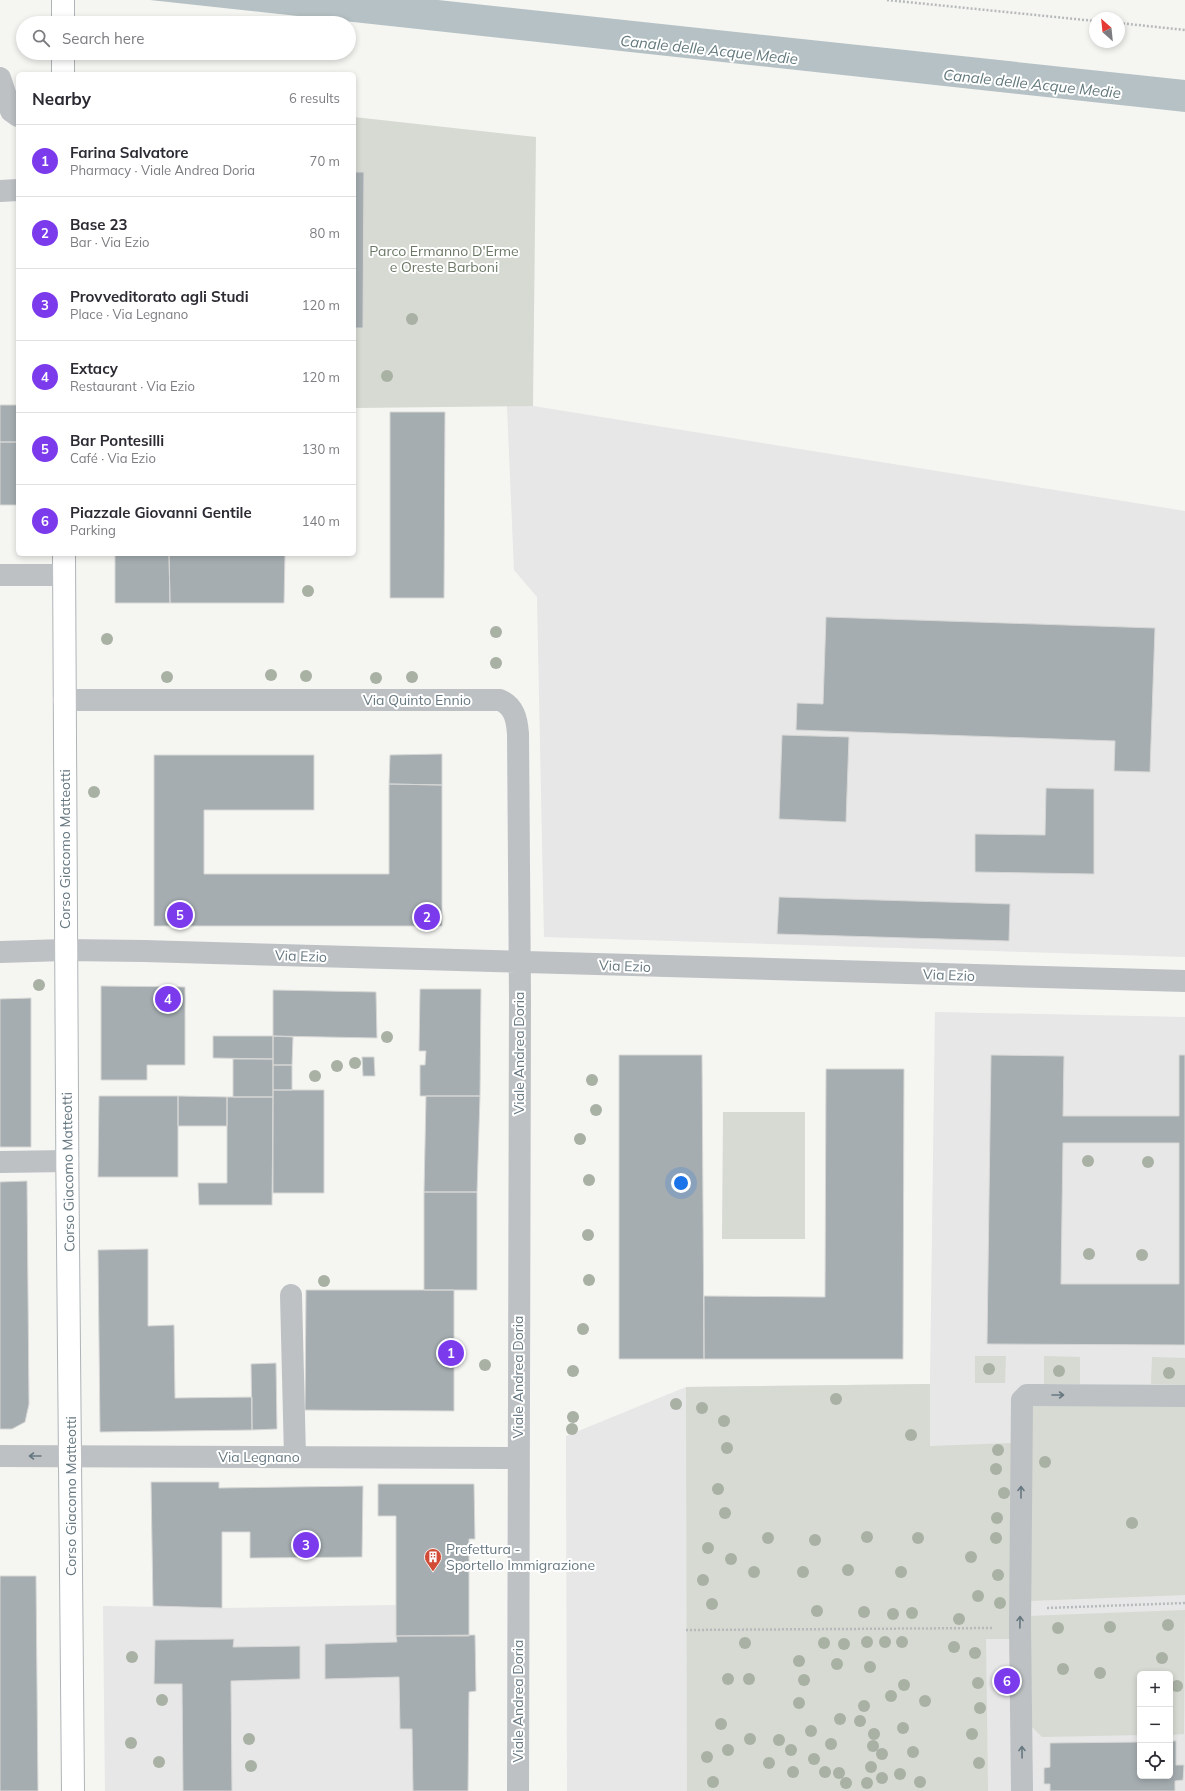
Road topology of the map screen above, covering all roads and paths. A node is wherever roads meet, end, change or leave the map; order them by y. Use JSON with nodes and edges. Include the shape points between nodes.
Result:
{"nodes":[{"id":1,"x":62,"y":0,"type":"edge"},
{"id":2,"x":888,"y":0,"type":"edge"},
{"id":3,"x":63,"y":16,"type":"edge"},
{"id":4,"x":1089,"y":20,"type":"edge"},
{"id":5,"x":1125,"y":24,"type":"edge"},
{"id":6,"x":1185,"y":30,"type":"edge"},
{"id":7,"x":0,"y":78,"type":"edge"},
{"id":8,"x":16,"y":115,"type":"edge"},
{"id":9,"x":16,"y":190,"type":"edge"},
{"id":10,"x":0,"y":191,"type":"edge"},
{"id":11,"x":64,"y":556,"type":"edge"},
{"id":12,"x":0,"y":575,"type":"edge"},
{"id":13,"x":64,"y":575,"type":"junction"},
{"id":14,"x":64,"y":700,"type":"junction"},
{"id":15,"x":65,"y":950,"type":"junction"},
{"id":16,"x":0,"y":952,"type":"edge"},
{"id":17,"x":520,"y":963,"type":"junction"},
{"id":18,"x":1185,"y":982,"type":"edge"},
{"id":19,"x":68,"y":1161,"type":"junction"},
{"id":20,"x":0,"y":1162,"type":"edge"},
{"id":21,"x":291,"y":1296,"type":"dead end"},
{"id":22,"x":1185,"y":1396,"type":"edge"},
{"id":23,"x":0,"y":1456,"type":"edge"},
{"id":24,"x":70,"y":1457,"type":"junction"},
{"id":25,"x":295,"y":1457,"type":"junction"},
{"id":26,"x":518,"y":1458,"type":"junction"},
{"id":27,"x":1185,"y":1604,"type":"edge"},
{"id":28,"x":1020,"y":1618,"type":"junction"},
{"id":29,"x":686,"y":1630,"type":"dead end"},
{"id":30,"x":73,"y":1791,"type":"edge"},
{"id":31,"x":518,"y":1791,"type":"edge"},
{"id":32,"x":1022,"y":1791,"type":"edge"}],
"edges":[{"from":1,"to":3,"type":"main road"},
{"from":2,"to":4,"type":"path"},
{"from":5,"to":6,"type":"path"},
{"from":7,"to":8,"type":"street","via":[[11,111]]},
{"from":9,"to":10,"type":"street"},
{"from":11,"to":13,"type":"main road","name":"Corso Giacomo Matteotti"},
{"from":12,"to":13,"type":"street"},
{"from":13,"to":14,"type":"main road","name":"Corso Giacomo Matteotti"},
{"from":14,"to":15,"type":"main road","name":"Corso Giacomo Matteotti"},
{"from":14,"to":17,"type":"street","name":"Via Quinto Ennio","via":[[500,700],[508,703],[513,711],[518,734]]},
{"from":15,"to":16,"type":"street","name":"Via Ezio"},
{"from":15,"to":17,"type":"street","name":"Via Ezio"},
{"from":15,"to":19,"type":"main road","name":"Corso Giacomo Matteotti"},
{"from":17,"to":18,"type":"street","name":"Via Ezio"},
{"from":17,"to":26,"type":"street","name":"Viale Andrea Doria"},
{"from":19,"to":20,"type":"street"},
{"from":19,"to":24,"type":"main road","name":"Corso Giacomo Matteotti"},
{"from":21,"to":25,"type":"street"},
{"from":28,"to":22,"type":"street","one_way":true,"via":[[1022,1400],[1027,1395]]},
{"from":24,"to":23,"type":"street","name":"Via Legnano","one_way":true},
{"from":24,"to":25,"type":"street","name":"Via Legnano"},
{"from":24,"to":30,"type":"main road","name":"Corso Giacomo Matteotti"},
{"from":25,"to":26,"type":"street","name":"Via Legnano"},
{"from":26,"to":31,"type":"street","name":"Viale Andrea Doria"},
{"from":27,"to":28,"type":"path"},
{"from":28,"to":29,"type":"path"},
{"from":32,"to":28,"type":"street","one_way":true}]}
